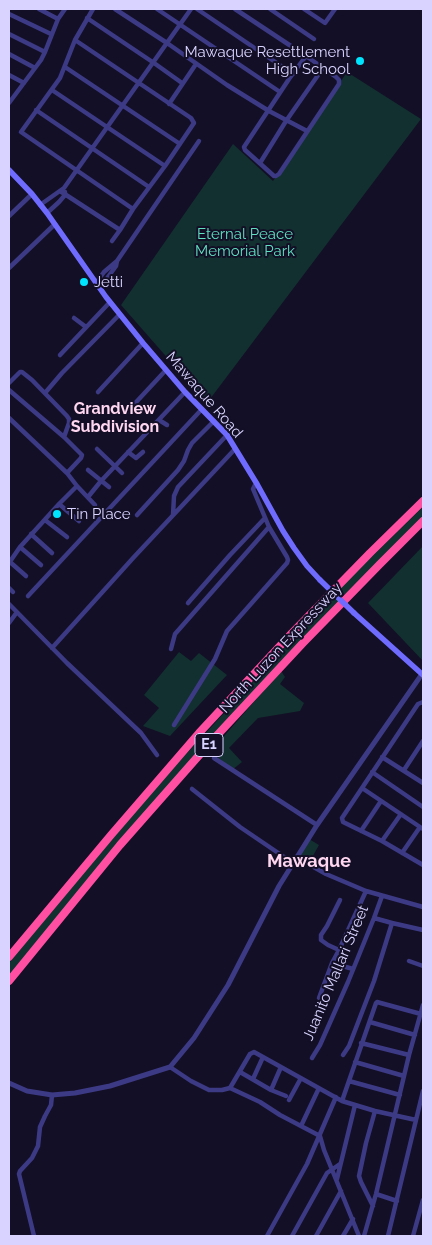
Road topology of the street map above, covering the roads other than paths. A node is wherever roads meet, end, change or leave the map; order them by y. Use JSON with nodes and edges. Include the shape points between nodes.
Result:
{"nodes":[{"id":1,"x":39,"y":9,"type":"edge"},
{"id":2,"x":65,"y":9,"type":"edge"},
{"id":3,"x":93,"y":9,"type":"edge"},
{"id":4,"x":115,"y":9,"type":"edge"},
{"id":5,"x":157,"y":9,"type":"edge"},
{"id":6,"x":191,"y":9,"type":"edge"},
{"id":7,"x":197,"y":9,"type":"edge"},
{"id":8,"x":234,"y":9,"type":"edge"},
{"id":9,"x":270,"y":9,"type":"edge"},
{"id":10,"x":304,"y":9,"type":"edge"},
{"id":11,"x":335,"y":9,"type":"edge"},
{"id":12,"x":9,"y":14,"type":"edge"},
{"id":13,"x":87,"y":18,"type":"junction"},
{"id":14,"x":58,"y":19,"type":"junction"},
{"id":15,"x":181,"y":24,"type":"junction"},
{"id":16,"x":9,"y":34,"type":"edge"},
{"id":17,"x":51,"y":34,"type":"junction"},
{"id":18,"x":314,"y":39,"type":"dead end"},
{"id":19,"x":75,"y":40,"type":"junction"},
{"id":20,"x":167,"y":43,"type":"junction"},
{"id":21,"x":45,"y":52,"type":"junction"},
{"id":22,"x":9,"y":54,"type":"edge"},
{"id":23,"x":306,"y":56,"type":"junction"},
{"id":24,"x":154,"y":63,"type":"junction"},
{"id":25,"x":196,"y":64,"type":"junction"},
{"id":26,"x":65,"y":67,"type":"junction"},
{"id":27,"x":35,"y":68,"type":"junction"},
{"id":28,"x":323,"y":68,"type":"junction"},
{"id":29,"x":293,"y":74,"type":"junction"},
{"id":30,"x":9,"y":75,"type":"edge"},
{"id":31,"x":24,"y":83,"type":"junction"},
{"id":32,"x":182,"y":83,"type":"junction"},
{"id":33,"x":139,"y":84,"type":"junction"},
{"id":34,"x":52,"y":90,"type":"junction"},
{"id":35,"x":280,"y":92,"type":"junction"},
{"id":36,"x":10,"y":100,"type":"edge"},
{"id":37,"x":169,"y":104,"type":"junction"},
{"id":38,"x":124,"y":106,"type":"junction"},
{"id":39,"x":36,"y":110,"type":"junction"},
{"id":40,"x":269,"y":111,"type":"junction"},
{"id":41,"x":286,"y":121,"type":"junction"},
{"id":42,"x":108,"y":127,"type":"junction"},
{"id":43,"x":307,"y":131,"type":"junction"},
{"id":44,"x":199,"y":141,"type":"dead end"},
{"id":45,"x":180,"y":144,"type":"junction"},
{"id":46,"x":92,"y":148,"type":"junction"},
{"id":47,"x":260,"y":163,"type":"junction"},
{"id":48,"x":165,"y":166,"type":"junction"},
{"id":49,"x":9,"y":170,"type":"edge"},
{"id":50,"x":78,"y":170,"type":"junction"},
{"id":51,"x":149,"y":187,"type":"junction"},
{"id":52,"x":62,"y":190,"type":"junction"},
{"id":53,"x":32,"y":194,"type":"junction"},
{"id":54,"x":65,"y":195,"type":"junction"},
{"id":55,"x":40,"y":205,"type":"junction"},
{"id":56,"x":133,"y":209,"type":"junction"},
{"id":57,"x":47,"y":213,"type":"junction"},
{"id":58,"x":9,"y":216,"type":"edge"},
{"id":59,"x":55,"y":224,"type":"junction"},
{"id":60,"x":120,"y":230,"type":"junction"},
{"id":61,"x":112,"y":240,"type":"dead end"},
{"id":62,"x":9,"y":268,"type":"edge"},
{"id":63,"x":98,"y":285,"type":"junction"},
{"id":64,"x":110,"y":302,"type":"junction"},
{"id":65,"x":120,"y":314,"type":"junction"},
{"id":66,"x":74,"y":318,"type":"dead end"},
{"id":67,"x":86,"y":327,"type":"junction"},
{"id":68,"x":143,"y":343,"type":"junction"},
{"id":69,"x":60,"y":355,"type":"dead end"},
{"id":70,"x":166,"y":370,"type":"junction"},
{"id":71,"x":9,"y":383,"type":"edge"},
{"id":72,"x":9,"y":390,"type":"edge"},
{"id":73,"x":98,"y":392,"type":"dead end"},
{"id":74,"x":185,"y":392,"type":"junction"},
{"id":75,"x":45,"y":393,"type":"junction"},
{"id":76,"x":202,"y":409,"type":"junction"},
{"id":77,"x":126,"y":413,"type":"dead end"},
{"id":78,"x":9,"y":418,"type":"edge"},
{"id":79,"x":159,"y":420,"type":"junction"},
{"id":80,"x":214,"y":421,"type":"junction"},
{"id":81,"x":167,"y":425,"type":"dead end"},
{"id":82,"x":144,"y":435,"type":"junction"},
{"id":83,"x":227,"y":435,"type":"junction"},
{"id":84,"x":64,"y":437,"type":"junction"},
{"id":85,"x":150,"y":440,"type":"dead end"},
{"id":86,"x":97,"y":449,"type":"dead end"},
{"id":87,"x":235,"y":449,"type":"junction"},
{"id":88,"x":128,"y":452,"type":"junction"},
{"id":89,"x":143,"y":452,"type":"dead end"},
{"id":90,"x":116,"y":466,"type":"junction"},
{"id":91,"x":88,"y":470,"type":"dead end"},
{"id":92,"x":68,"y":473,"type":"junction"},
{"id":93,"x":122,"y":473,"type":"dead end"},
{"id":94,"x":101,"y":481,"type":"junction"},
{"id":95,"x":257,"y":484,"type":"junction"},
{"id":96,"x":77,"y":486,"type":"junction"},
{"id":97,"x":109,"y":487,"type":"dead end"},
{"id":98,"x":88,"y":497,"type":"junction"},
{"id":99,"x":423,"y":501,"type":"edge"},
{"id":100,"x":58,"y":504,"type":"junction"},
{"id":101,"x":95,"y":505,"type":"dead end"},
{"id":102,"x":137,"y":514,"type":"dead end"},
{"id":103,"x":173,"y":515,"type":"junction"},
{"id":104,"x":265,"y":518,"type":"junction"},
{"id":105,"x":45,"y":520,"type":"junction"},
{"id":106,"x":79,"y":521,"type":"dead end"},
{"id":107,"x":423,"y":521,"type":"edge"},
{"id":108,"x":269,"y":527,"type":"junction"},
{"id":109,"x":31,"y":534,"type":"junction"},
{"id":110,"x":67,"y":537,"type":"dead end"},
{"id":111,"x":20,"y":547,"type":"junction"},
{"id":112,"x":52,"y":553,"type":"dead end"},
{"id":113,"x":9,"y":562,"type":"edge"},
{"id":114,"x":41,"y":565,"type":"dead end"},
{"id":115,"x":26,"y":576,"type":"dead end"},
{"id":116,"x":28,"y":596,"type":"dead end"},
{"id":117,"x":188,"y":603,"type":"dead end"},
{"id":118,"x":9,"y":604,"type":"edge"},
{"id":119,"x":17,"y":612,"type":"junction"},
{"id":120,"x":9,"y":623,"type":"edge"},
{"id":121,"x":52,"y":648,"type":"junction"},
{"id":122,"x":171,"y":649,"type":"dead end"},
{"id":123,"x":423,"y":675,"type":"edge"},
{"id":124,"x":423,"y":702,"type":"edge"},
{"id":125,"x":174,"y":725,"type":"dead end"},
{"id":126,"x":423,"y":741,"type":"edge"},
{"id":127,"x":157,"y":755,"type":"dead end"},
{"id":128,"x":382,"y":757,"type":"junction"},
{"id":129,"x":214,"y":758,"type":"dead end"},
{"id":130,"x":404,"y":770,"type":"junction"},
{"id":131,"x":372,"y":772,"type":"junction"},
{"id":132,"x":423,"y":783,"type":"edge"},
{"id":133,"x":362,"y":788,"type":"junction"},
{"id":134,"x":192,"y":789,"type":"dead end"},
{"id":135,"x":381,"y":801,"type":"junction"},
{"id":136,"x":423,"y":807,"type":"edge"},
{"id":137,"x":401,"y":814,"type":"junction"},
{"id":138,"x":317,"y":825,"type":"junction"},
{"id":139,"x":422,"y":828,"type":"edge"},
{"id":140,"x":361,"y":831,"type":"junction"},
{"id":141,"x":382,"y":842,"type":"junction"},
{"id":142,"x":402,"y":853,"type":"junction"},
{"id":143,"x":295,"y":860,"type":"junction"},
{"id":144,"x":423,"y":865,"type":"edge"},
{"id":145,"x":366,"y":891,"type":"junction"},
{"id":146,"x":382,"y":896,"type":"junction"},
{"id":147,"x":340,"y":900,"type":"dead end"},
{"id":148,"x":423,"y":907,"type":"edge"},
{"id":149,"x":374,"y":918,"type":"junction"},
{"id":150,"x":392,"y":923,"type":"junction"},
{"id":151,"x":423,"y":930,"type":"edge"},
{"id":152,"x":340,"y":950,"type":"junction"},
{"id":153,"x":9,"y":957,"type":"edge"},
{"id":154,"x":409,"y":961,"type":"dead end"},
{"id":155,"x":332,"y":963,"type":"junction"},
{"id":156,"x":423,"y":966,"type":"edge"},
{"id":157,"x":353,"y":970,"type":"junction"},
{"id":158,"x":9,"y":981,"type":"edge"},
{"id":159,"x":319,"y":998,"type":"dead end"},
{"id":160,"x":423,"y":1005,"type":"edge"},
{"id":161,"x":422,"y":1017,"type":"edge"},
{"id":162,"x":370,"y":1022,"type":"junction"},
{"id":163,"x":415,"y":1035,"type":"junction"},
{"id":164,"x":362,"y":1043,"type":"junction"},
{"id":165,"x":343,"y":1055,"type":"dead end"},
{"id":166,"x":410,"y":1055,"type":"junction"},
{"id":167,"x":263,"y":1057,"type":"junction"},
{"id":168,"x":312,"y":1058,"type":"dead end"},
{"id":169,"x":355,"y":1062,"type":"junction"},
{"id":170,"x":170,"y":1067,"type":"junction"},
{"id":171,"x":281,"y":1067,"type":"junction"},
{"id":172,"x":240,"y":1072,"type":"junction"},
{"id":173,"x":404,"y":1076,"type":"junction"},
{"id":174,"x":301,"y":1078,"type":"junction"},
{"id":175,"x":253,"y":1079,"type":"junction"},
{"id":176,"x":349,"y":1081,"type":"junction"},
{"id":177,"x":9,"y":1083,"type":"edge"},
{"id":178,"x":230,"y":1088,"type":"junction"},
{"id":179,"x":319,"y":1088,"type":"junction"},
{"id":180,"x":271,"y":1090,"type":"junction"},
{"id":181,"x":423,"y":1091,"type":"edge"},
{"id":182,"x":52,"y":1095,"type":"junction"},
{"id":183,"x":400,"y":1095,"type":"junction"},
{"id":184,"x":336,"y":1098,"type":"junction"},
{"id":185,"x":342,"y":1101,"type":"junction"},
{"id":186,"x":355,"y":1104,"type":"junction"},
{"id":187,"x":375,"y":1111,"type":"junction"},
{"id":188,"x":396,"y":1116,"type":"junction"},
{"id":189,"x":416,"y":1120,"type":"junction"},
{"id":190,"x":301,"y":1126,"type":"junction"},
{"id":191,"x":320,"y":1136,"type":"junction"},
{"id":192,"x":340,"y":1164,"type":"junction"},
{"id":193,"x":332,"y":1170,"type":"junction"},
{"id":194,"x":337,"y":1180,"type":"junction"},
{"id":195,"x":341,"y":1191,"type":"junction"},
{"id":196,"x":376,"y":1194,"type":"junction"},
{"id":197,"x":423,"y":1200,"type":"edge"},
{"id":198,"x":397,"y":1201,"type":"junction"},
{"id":199,"x":373,"y":1206,"type":"junction"},
{"id":200,"x":353,"y":1219,"type":"junction"},
{"id":201,"x":421,"y":1221,"type":"edge"},
{"id":202,"x":34,"y":1236,"type":"edge"},
{"id":203,"x":267,"y":1236,"type":"edge"},
{"id":204,"x":292,"y":1236,"type":"edge"},
{"id":205,"x":316,"y":1236,"type":"edge"},
{"id":206,"x":343,"y":1236,"type":"edge"},
{"id":207,"x":359,"y":1236,"type":"edge"},
{"id":208,"x":364,"y":1236,"type":"edge"},
{"id":209,"x":388,"y":1236,"type":"edge"},
{"id":210,"x":414,"y":1236,"type":"edge"}],
"edges":[{"from":1,"to":14,"type":"street"},
{"from":2,"to":14,"type":"street"},
{"from":3,"to":13,"type":"street"},
{"from":4,"to":20,"type":"street"},
{"from":5,"to":15,"type":"street"},
{"from":6,"to":15,"type":"street"},
{"from":7,"to":29,"type":"street"},
{"from":8,"to":23,"type":"street"},
{"from":9,"to":18,"type":"street"},
{"from":10,"to":11,"type":"street","via":[[325,23]]},
{"from":12,"to":17,"type":"street"},
{"from":13,"to":19,"type":"street"},
{"from":13,"to":24,"type":"street"},
{"from":14,"to":17,"type":"street"},
{"from":15,"to":20,"type":"street"},
{"from":15,"to":35,"type":"street"},
{"from":16,"to":21,"type":"street"},
{"from":17,"to":21,"type":"street"},
{"from":19,"to":26,"type":"street"},
{"from":19,"to":33,"type":"street"},
{"from":20,"to":24,"type":"street"},
{"from":20,"to":25,"type":"street"},
{"from":21,"to":27,"type":"street"},
{"from":22,"to":27,"type":"street"},
{"from":23,"to":28,"type":"street"},
{"from":23,"to":29,"type":"street"},
{"from":24,"to":32,"type":"street"},
{"from":24,"to":33,"type":"street"},
{"from":25,"to":32,"type":"street"},
{"from":25,"to":40,"type":"street"},
{"from":26,"to":34,"type":"street"},
{"from":26,"to":38,"type":"street"},
{"from":27,"to":31,"type":"street"},
{"from":28,"to":41,"type":"street"},
{"from":28,"to":43,"type":"street","via":[[336,77],[339,84]]},
{"from":29,"to":35,"type":"street"},
{"from":30,"to":31,"type":"street"},
{"from":31,"to":36,"type":"street"},
{"from":32,"to":37,"type":"street"},
{"from":33,"to":37,"type":"street"},
{"from":33,"to":38,"type":"street"},
{"from":34,"to":39,"type":"street"},
{"from":34,"to":42,"type":"street"},
{"from":35,"to":40,"type":"street"},
{"from":37,"to":45,"type":"street","via":[[194,123]]},
{"from":38,"to":42,"type":"street"},
{"from":38,"to":45,"type":"street"},
{"from":39,"to":46,"type":"street"},
{"from":39,"to":50,"type":"street","via":[[22,133]]},
{"from":40,"to":41,"type":"street"},
{"from":40,"to":47,"type":"street","via":[[244,148]]},
{"from":41,"to":43,"type":"street"},
{"from":41,"to":47,"type":"street"},
{"from":42,"to":46,"type":"street"},
{"from":42,"to":48,"type":"street"},
{"from":43,"to":47,"type":"street","via":[[276,176]]},
{"from":44,"to":63,"type":"street","via":[[117,261],[104,272]]},
{"from":45,"to":48,"type":"street"},
{"from":46,"to":50,"type":"street"},
{"from":46,"to":51,"type":"street"},
{"from":48,"to":51,"type":"street"},
{"from":49,"to":53,"type":"main road","name":"Mawaque Road"},
{"from":50,"to":52,"type":"street"},
{"from":50,"to":56,"type":"street"},
{"from":51,"to":56,"type":"street"},
{"from":52,"to":54,"type":"street"},
{"from":52,"to":55,"type":"street"},
{"from":53,"to":55,"type":"main road","name":"Mawaque Road"},
{"from":53,"to":58,"type":"street"},
{"from":54,"to":57,"type":"street"},
{"from":54,"to":60,"type":"street"},
{"from":55,"to":57,"type":"main road","name":"Mawaque Road"},
{"from":56,"to":60,"type":"street"},
{"from":57,"to":59,"type":"main road","name":"Mawaque Road"},
{"from":59,"to":62,"type":"street"},
{"from":59,"to":63,"type":"main road","name":"Mawaque Road"},
{"from":60,"to":61,"type":"street"},
{"from":63,"to":64,"type":"main road","name":"Mawaque Road"},
{"from":64,"to":65,"type":"main road","name":"Mawaque Road"},
{"from":64,"to":67,"type":"street"},
{"from":65,"to":68,"type":"main road","name":"Mawaque Road"},
{"from":65,"to":75,"type":"street"},
{"from":66,"to":67,"type":"street"},
{"from":67,"to":69,"type":"street"},
{"from":68,"to":70,"type":"main road","name":"Mawaque Road"},
{"from":68,"to":73,"type":"street"},
{"from":70,"to":74,"type":"main road","name":"Mawaque Road"},
{"from":70,"to":77,"type":"street"},
{"from":71,"to":75,"type":"street","via":[[22,372]]},
{"from":72,"to":84,"type":"street"},
{"from":74,"to":76,"type":"main road","name":"Mawaque Road"},
{"from":74,"to":79,"type":"street"},
{"from":75,"to":84,"type":"street","via":[[69,419]]},
{"from":76,"to":80,"type":"main road","name":"Mawaque Road"},
{"from":76,"to":116,"type":"street"},
{"from":78,"to":92,"type":"street"},
{"from":79,"to":81,"type":"street"},
{"from":79,"to":82,"type":"street"},
{"from":80,"to":83,"type":"main road","name":"Mawaque Road"},
{"from":80,"to":102,"type":"street","via":[[192,443],[178,470]]},
{"from":82,"to":85,"type":"street"},
{"from":82,"to":88,"type":"street"},
{"from":83,"to":87,"type":"main road","name":"Mawaque Road"},
{"from":83,"to":103,"type":"street","via":[[178,487]]},
{"from":84,"to":92,"type":"street","via":[[82,455]]},
{"from":86,"to":90,"type":"street"},
{"from":87,"to":95,"type":"main road","name":"Mawaque Road"},
{"from":87,"to":103,"type":"street"},
{"from":88,"to":89,"type":"street","via":[[136,458]]},
{"from":88,"to":90,"type":"street"},
{"from":90,"to":93,"type":"street"},
{"from":90,"to":94,"type":"street"},
{"from":91,"to":94,"type":"street"},
{"from":92,"to":96,"type":"street"},
{"from":94,"to":97,"type":"street"},
{"from":94,"to":98,"type":"street"},
{"from":95,"to":104,"type":"street","via":[[253,488]]},
{"from":95,"to":123,"type":"main road","name":"Mawaque Road","bridge":true,"via":[[307,566]]},
{"from":96,"to":98,"type":"street"},
{"from":96,"to":100,"type":"street"},
{"from":98,"to":101,"type":"street"},
{"from":99,"to":153,"type":"highway","name":"North Luzon Expressway","number":"E1","via":[[298,626],[199,733]]},
{"from":100,"to":105,"type":"street"},
{"from":100,"to":106,"type":"street"},
{"from":103,"to":121,"type":"street"},
{"from":104,"to":108,"type":"street"},
{"from":104,"to":117,"type":"street"},
{"from":105,"to":109,"type":"street"},
{"from":105,"to":110,"type":"street"},
{"from":107,"to":158,"type":"highway","name":"North Luzon Expressway","number":"E1","via":[[209,744],[120,845]]},
{"from":108,"to":122,"type":"street","via":[[175,634]]},
{"from":108,"to":125,"type":"street","via":[[287,557],[287,563],[227,630],[215,658]]},
{"from":109,"to":111,"type":"street"},
{"from":109,"to":112,"type":"street"},
{"from":111,"to":113,"type":"street"},
{"from":111,"to":114,"type":"street"},
{"from":113,"to":115,"type":"street"},
{"from":118,"to":119,"type":"street"},
{"from":119,"to":120,"type":"street"},
{"from":119,"to":121,"type":"street"},
{"from":121,"to":127,"type":"street","via":[[143,735]]},
{"from":123,"to":138,"type":"street"},
{"from":124,"to":128,"type":"street","via":[[418,704]]},
{"from":126,"to":130,"type":"street"},
{"from":128,"to":130,"type":"street"},
{"from":128,"to":131,"type":"street"},
{"from":129,"to":138,"type":"street"},
{"from":130,"to":132,"type":"street"},
{"from":131,"to":133,"type":"street"},
{"from":131,"to":136,"type":"street"},
{"from":133,"to":135,"type":"street"},
{"from":133,"to":140,"type":"street","via":[[342,818],[343,822]]},
{"from":134,"to":143,"type":"street","via":[[240,827]]},
{"from":135,"to":137,"type":"street"},
{"from":135,"to":140,"type":"street"},
{"from":137,"to":139,"type":"street"},
{"from":137,"to":141,"type":"street"},
{"from":138,"to":143,"type":"street"},
{"from":139,"to":142,"type":"street"},
{"from":140,"to":141,"type":"street"},
{"from":141,"to":142,"type":"street"},
{"from":142,"to":144,"type":"street"},
{"from":143,"to":145,"type":"street"},
{"from":143,"to":170,"type":"street","via":[[228,985],[194,1038]]},
{"from":145,"to":146,"type":"street"},
{"from":145,"to":152,"type":"street"},
{"from":146,"to":148,"type":"street"},
{"from":146,"to":149,"type":"street","name":"Juanito Mallari Street"},
{"from":147,"to":152,"type":"street","via":[[321,934],[321,940]]},
{"from":149,"to":150,"type":"street"},
{"from":149,"to":157,"type":"street","name":"Juanito Mallari Street"},
{"from":150,"to":151,"type":"street"},
{"from":150,"to":165,"type":"street","via":[[374,981]]},
{"from":152,"to":155,"type":"street"},
{"from":154,"to":156,"type":"street"},
{"from":155,"to":157,"type":"street"},
{"from":155,"to":159,"type":"street"},
{"from":157,"to":168,"type":"street","name":"Juanito Mallari Street"},
{"from":160,"to":161,"type":"street"},
{"from":161,"to":162,"type":"street","via":[[377,1002]]},
{"from":161,"to":163,"type":"street"},
{"from":162,"to":163,"type":"street"},
{"from":162,"to":164,"type":"street"},
{"from":163,"to":166,"type":"street"},
{"from":164,"to":166,"type":"street"},
{"from":164,"to":169,"type":"street"},
{"from":166,"to":173,"type":"street"},
{"from":167,"to":171,"type":"street"},
{"from":167,"to":172,"type":"street","via":[[252,1052]]},
{"from":167,"to":175,"type":"street"},
{"from":169,"to":173,"type":"street"},
{"from":169,"to":176,"type":"street"},
{"from":170,"to":178,"type":"street","via":[[209,1090]]},
{"from":170,"to":182,"type":"street","via":[[110,1086]]},
{"from":171,"to":174,"type":"street"},
{"from":171,"to":180,"type":"street"},
{"from":172,"to":175,"type":"street"},
{"from":172,"to":178,"type":"street"},
{"from":173,"to":183,"type":"street"},
{"from":174,"to":179,"type":"street"},
{"from":174,"to":180,"type":"street","via":[[287,1098]]},
{"from":175,"to":180,"type":"street"},
{"from":176,"to":183,"type":"street"},
{"from":176,"to":185,"type":"street"},
{"from":177,"to":182,"type":"street","via":[[27,1092]]},
{"from":178,"to":190,"type":"street"},
{"from":179,"to":184,"type":"street"},
{"from":179,"to":190,"type":"street"},
{"from":181,"to":189,"type":"street"},
{"from":182,"to":202,"type":"street","via":[[51,1105],[40,1127],[38,1146],[19,1174]]},
{"from":183,"to":188,"type":"street"},
{"from":184,"to":185,"type":"street"},
{"from":184,"to":191,"type":"street"},
{"from":185,"to":186,"type":"street"},
{"from":186,"to":187,"type":"street"},
{"from":186,"to":192,"type":"street"},
{"from":187,"to":188,"type":"street"},
{"from":187,"to":199,"type":"street","via":[[359,1176]]},
{"from":188,"to":189,"type":"street"},
{"from":188,"to":196,"type":"street"},
{"from":189,"to":198,"type":"street"},
{"from":190,"to":191,"type":"street"},
{"from":191,"to":193,"type":"street"},
{"from":191,"to":203,"type":"street"},
{"from":192,"to":193,"type":"street"},
{"from":192,"to":194,"type":"street"},
{"from":193,"to":194,"type":"street"},
{"from":193,"to":204,"type":"street","via":[[327,1173]]},
{"from":194,"to":195,"type":"street"},
{"from":195,"to":200,"type":"street"},
{"from":195,"to":205,"type":"street"},
{"from":196,"to":198,"type":"street"},
{"from":196,"to":199,"type":"street"},
{"from":197,"to":201,"type":"street"},
{"from":198,"to":209,"type":"street"},
{"from":199,"to":208,"type":"street"},
{"from":200,"to":206,"type":"street"},
{"from":200,"to":207,"type":"street"},
{"from":201,"to":210,"type":"street"}]}
